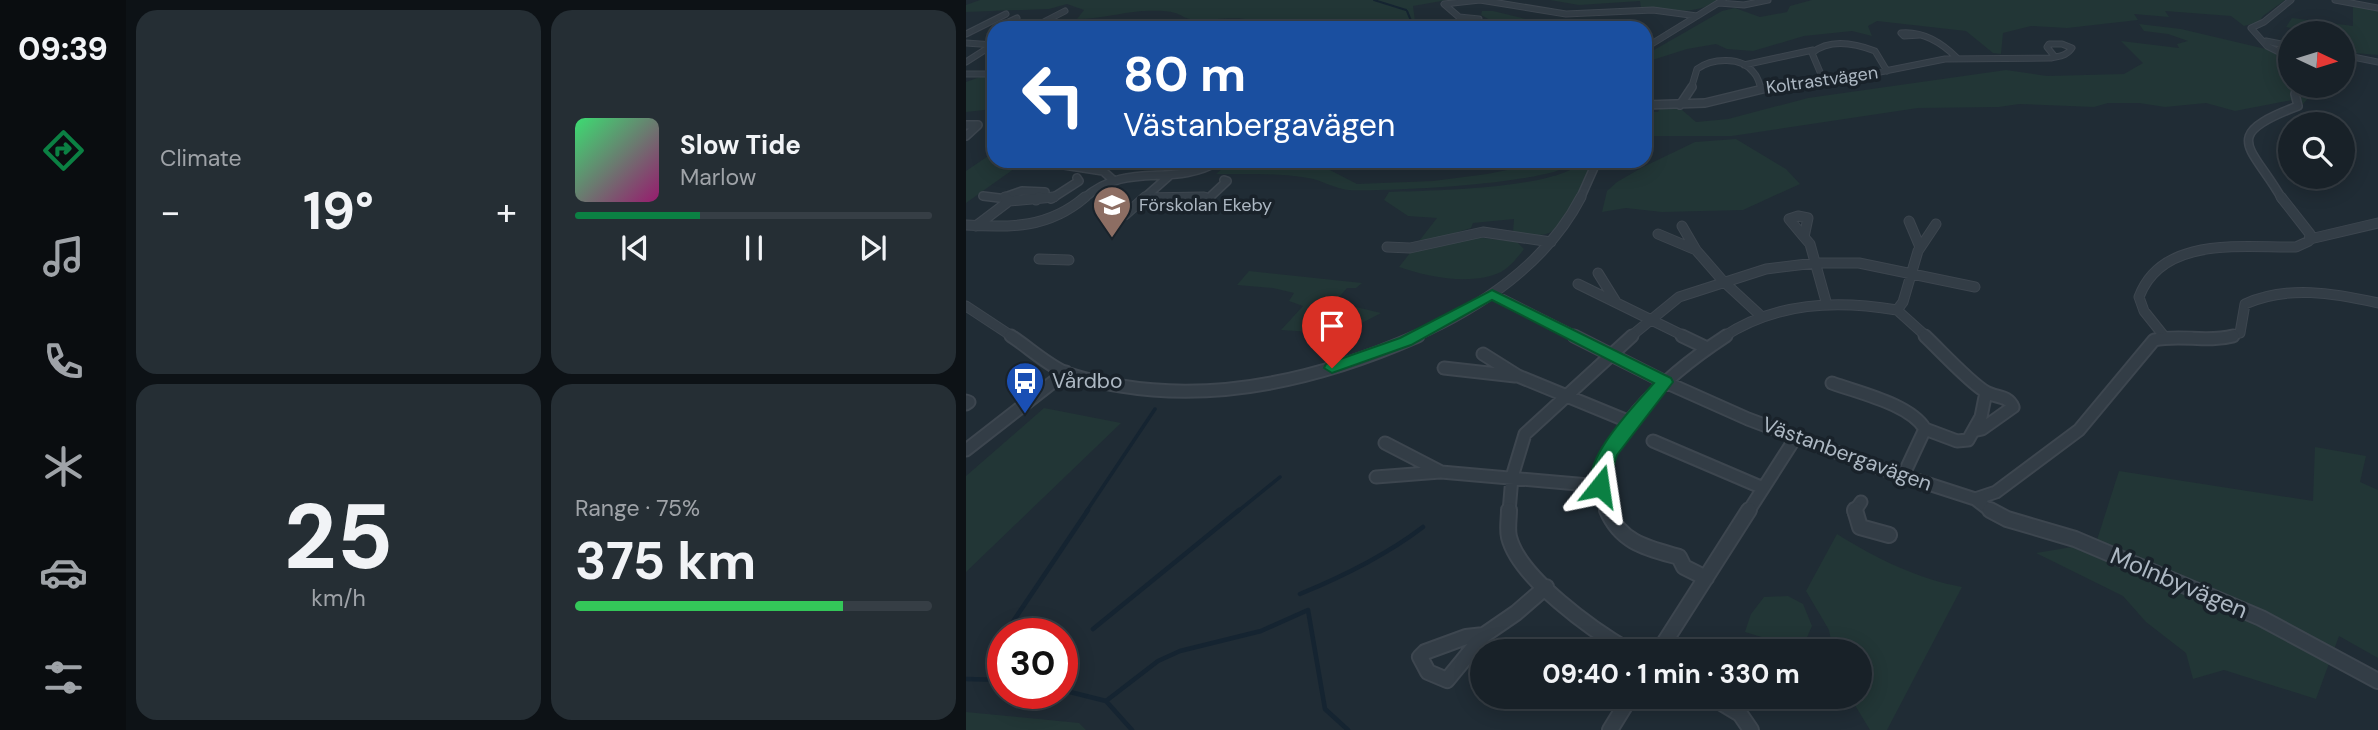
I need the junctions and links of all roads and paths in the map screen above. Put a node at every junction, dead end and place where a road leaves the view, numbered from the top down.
1 (1768, 0) edge
2 (2291, 0) edge
3 (2335, 0) edge
4 (1721, 2) edge
5 (2378, 8) edge
6 (1065, 11) dead end
7 (1006, 14) dead end
8 (1697, 16) junction
9 (1017, 18) dead end
10 (1479, 19) dead end
11 (994, 21) edge
12 (1011, 21) edge
13 (1046, 21) edge
14 (987, 25) edge
15 (984, 27) junction
16 (987, 28) edge
17 (966, 34) edge
18 (1920, 35) dead end
19 (2262, 40) junction
20 (966, 43) edge
21 (2278, 43) edge
22 (987, 44) edge
23 (1652, 44) edge
24 (987, 49) edge
25 (1814, 50) junction
26 (2278, 52) edge
27 (2055, 57) dead end
28 (1957, 58) junction
29 (2356, 58) edge
30 (985, 59) dead end
31 (967, 60) edge
32 (2378, 62) edge
33 (1744, 65) junction
34 (1886, 71) junction
35 (987, 74) edge
36 (966, 76) edge
37 (1824, 79) junction
38 (1761, 88) junction
39 (2295, 98) edge
40 (1652, 105) edge
41 (1680, 105) junction
42 (966, 125) edge
43 (966, 136) edge
44 (1093, 168) edge
45 (1206, 168) edge
46 (1594, 168) edge
47 (1169, 176) junction
48 (1077, 178) dead end
49 (1112, 179) junction
50 (1224, 180) dead end
51 (983, 196) dead end
52 (1144, 198) junction
53 (1007, 199) junction
54 (1125, 215) dead end
55 (1909, 221) dead end
56 (2378, 223) edge
57 (1936, 224) dead end
58 (971, 225) edge
59 (1682, 226) dead end
60 (1658, 234) dead end
61 (1804, 237) dead end
62 (2310, 239) junction
63 (1551, 242) junction
64 (1387, 247) dead end
65 (1920, 247) junction
66 (1696, 250) junction
67 (1039, 259) dead end
68 (1069, 260) dead end
69 (1815, 263) junction
70 (1598, 273) dead end
71 (1911, 273) junction
72 (1723, 281) junction
73 (1578, 284) dead end
74 (1975, 287) dead end
75 (1492, 294) junction
76 (1616, 302) junction
77 (2378, 303) edge
78 (1827, 305) junction
79 (966, 306) edge
80 (1897, 310) junction
81 (1762, 316) junction
82 (1650, 320) junction
83 (2164, 336) junction
84 (1705, 347) junction
85 (1610, 354) junction
86 (1483, 355) dead end
87 (1444, 368) dead end
88 (1066, 372) junction
89 (1518, 376) junction
90 (1665, 382) junction
91 (1832, 383) dead end
92 (1986, 392) junction
93 (1564, 396) junction
94 (1630, 422) junction
95 (1926, 429) junction
96 (1973, 431) junction
97 (1796, 438) junction
98 (1653, 441) dead end
99 (1385, 443) dead end
100 (966, 450) edge
101 (1441, 472) junction
102 (1903, 476) junction
103 (1376, 477) dead end
104 (1512, 477) junction
105 (1600, 486) junction
106 (1763, 488) junction
107 (1975, 499) junction
108 (1861, 502) dead end
109 (1889, 535) dead end
110 (1706, 578) junction
111 (1546, 587) junction
112 (1484, 635) dead end
113 (1608, 639) edge
114 (1667, 639) edge
115 (2378, 681) edge
116 (1623, 709) edge
117 (1732, 709) edge
118 (1610, 730) edge
119 (1751, 730) edge

1 - 4 street
2 - 19 street
3 - 5 street
4 - 8 street
6 - 13 street
7 - 11 street
8 - 10 street
8 - 23 street
9 - 12 street
14 - 15 street
15 - 16 street
15 - 17 street
18 - 28 street
19 - 21 street
19 - 26 street
20 - 22 street
24 - 31 street
25 - 33 street
25 - 34 street
25 - 37 street
27 - 28 street, Koltrastvägen
28 - 34 street, Koltrastvägen
29 - 32 street
30 - 31 street
33 - 38 street
33 - 41 street
34 - 37 street, Koltrastvägen
35 - 36 street
37 - 38 street, Koltrastvägen
38 - 41 street, Koltrastvägen
39 - 62 street
40 - 41 street, Koltrastvägen
42 - 43 street
44 - 49 street
45 - 47 street
46 - 63 street
47 - 49 street
47 - 52 street
48 - 53 street
49 - 58 street
50 - 52 street
51 - 53 street
52 - 54 street
53 - 58 street
55 - 65 street
56 - 62 street
57 - 65 street
59 - 66 street
60 - 66 street
61 - 69 street
62 - 83 street
63 - 64 street
63 - 75 street
65 - 71 street
66 - 72 street
67 - 68 street
69 - 71 street
69 - 72 street
69 - 78 street
70 - 76 street
71 - 74 street
71 - 80 street
72 - 81 street
72 - 82 street
73 - 76 street
75 - 85 street, Västanbergavägen
75 - 88 street
76 - 82 street
77 - 83 street
78 - 80 street
78 - 81 street
79 - 88 street
80 - 92 street
81 - 84 street
82 - 84 street
82 - 85 street
83 - 107 street
84 - 90 street
85 - 90 street, Västanbergavägen
85 - 93 street
86 - 89 street
87 - 89 street
88 - 100 street
89 - 93 street
90 - 94 street
90 - 97 street, Västanbergavägen
91 - 95 street
92 - 96 street
92 - 96 street
93 - 94 street
93 - 104 street
94 - 105 street
95 - 96 street
95 - 102 street
97 - 102 street, Västanbergavägen
97 - 106 street
98 - 106 street
99 - 101 street
101 - 103 street
101 - 104 street
102 - 107 street, Västanbergavägen
104 - 105 street
104 - 111 street
105 - 110 street
106 - 110 street
107 - 115 street, Molnbyvägen
108 - 109 street
110 - 114 street
111 - 112 street
111 - 113 street
116 - 118 street
117 - 119 street

